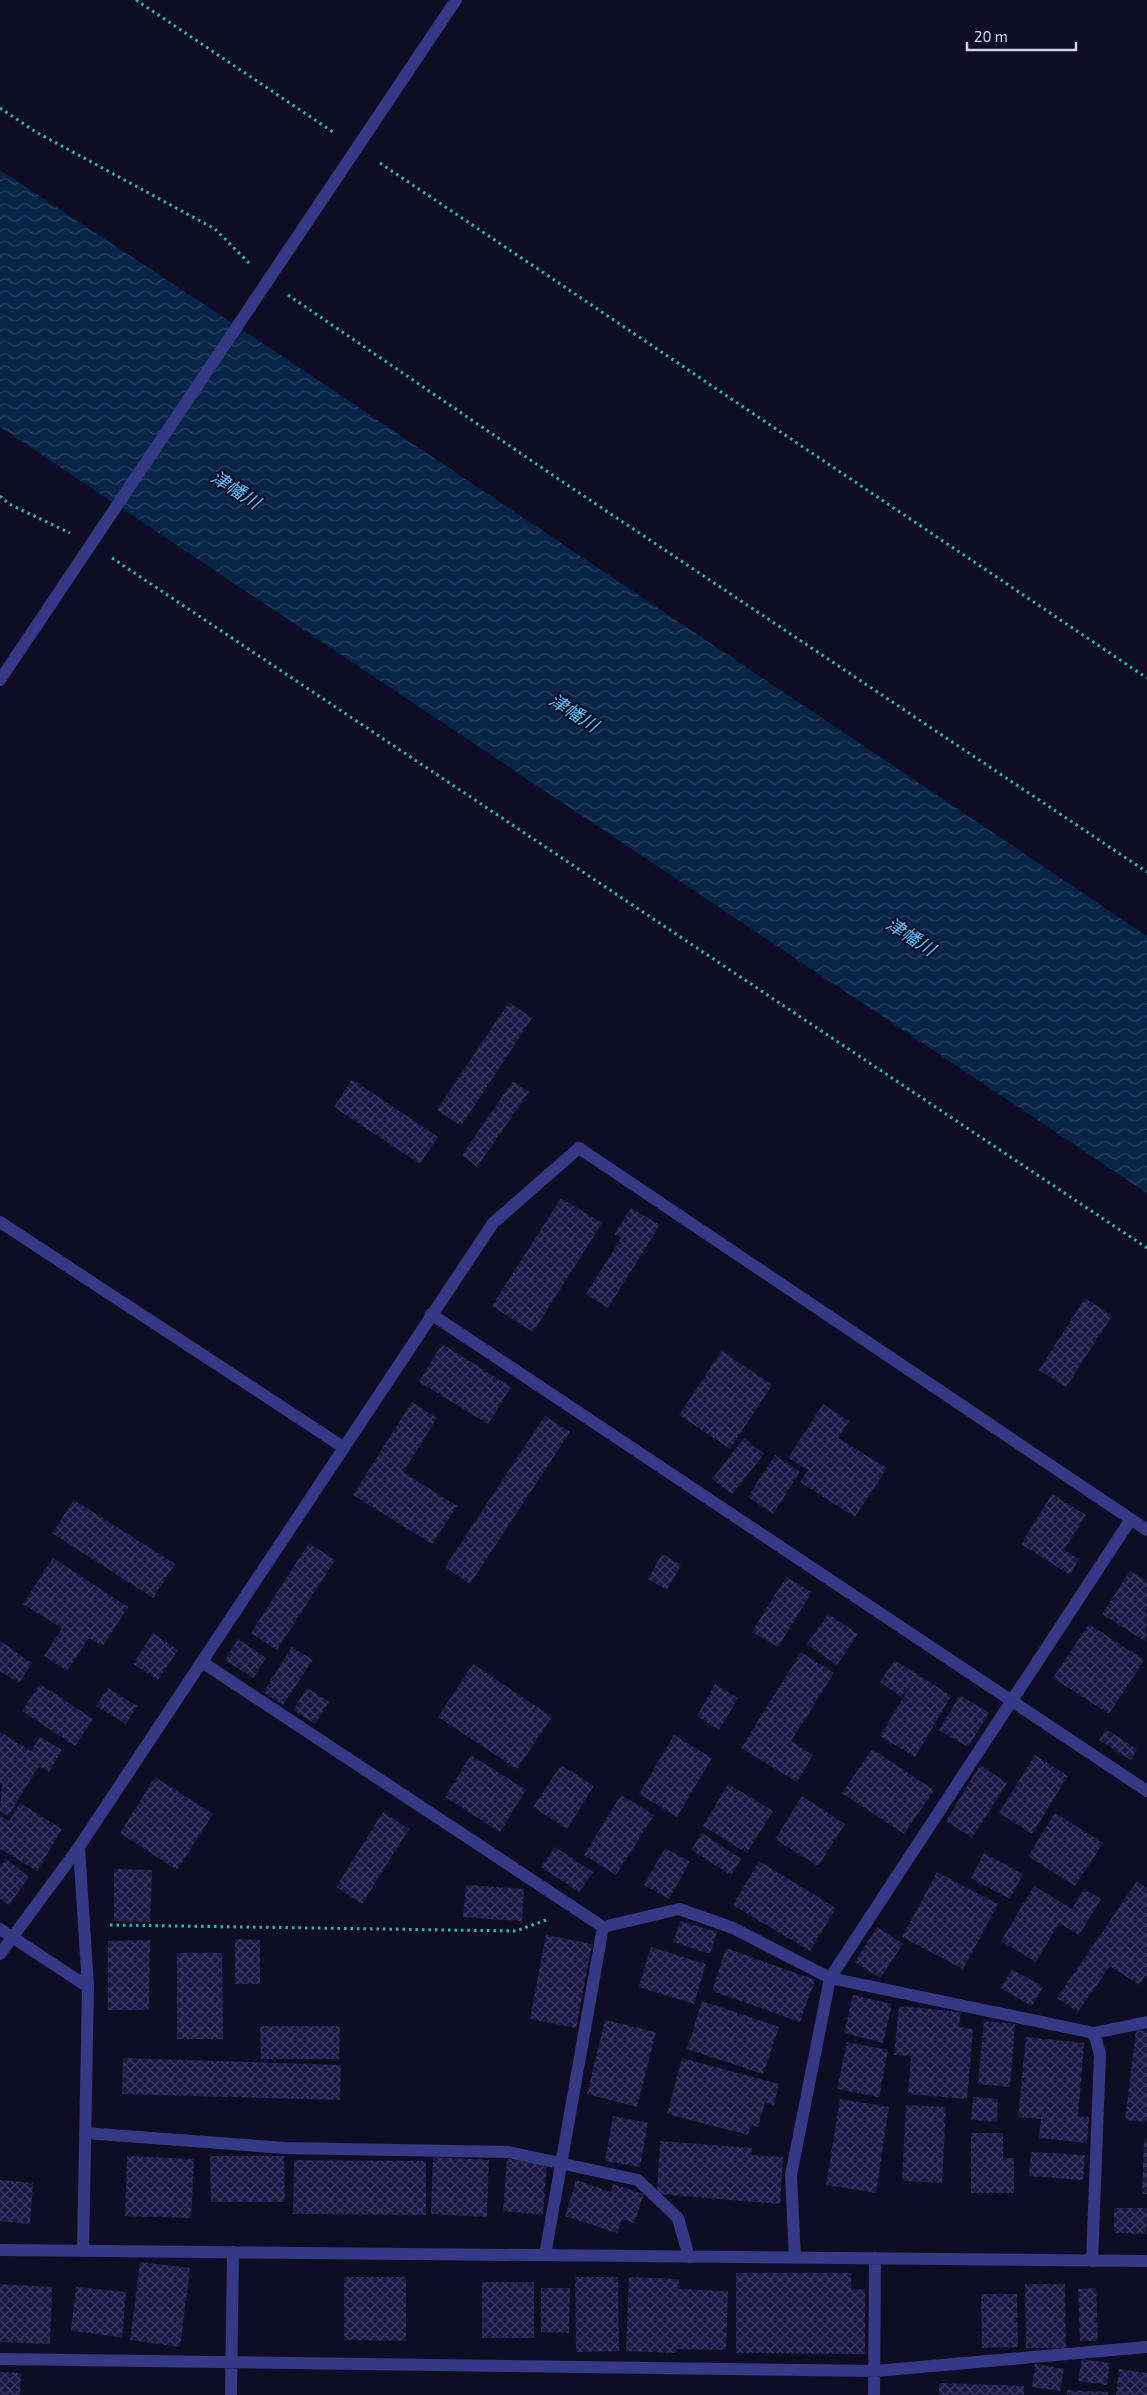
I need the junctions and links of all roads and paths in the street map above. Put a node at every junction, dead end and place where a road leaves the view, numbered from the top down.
1 (136, 0) edge
2 (456, 0) edge
3 (0, 108) edge
4 (333, 132) dead end
5 (380, 163) dead end
6 (267, 281) junction
7 (0, 496) edge
8 (91, 544) junction
9 (1147, 678) edge
10 (0, 680) edge
11 (1147, 872) edge
12 (0, 1222) edge
13 (1147, 1248) edge
14 (431, 1314) junction
15 (343, 1447) junction
16 (1131, 1519) junction
17 (1147, 1530) edge
18 (202, 1662) junction
19 (1010, 1701) junction
20 (1147, 1791) edge
21 (79, 1847) junction
22 (577, 1910) junction
23 (84, 1924) junction
24 (603, 1927) junction
25 (0, 1929) edge
26 (11, 1937) junction
27 (0, 1954) edge
28 (830, 1978) junction
29 (88, 1987) junction
30 (1147, 2022) edge
31 (1094, 2033) junction
32 (85, 2133) junction
33 (561, 2164) junction
34 (0, 2250) edge
35 (83, 2251) junction
36 (234, 2252) junction
37 (545, 2255) junction
38 (689, 2257) junction
39 (795, 2258) junction
40 (875, 2258) junction
41 (1092, 2260) junction
42 (1147, 2261) edge
43 (1147, 2347) edge
44 (0, 2359) edge
45 (232, 2361) junction
46 (874, 2372) junction
47 (231, 2395) edge
48 (874, 2395) edge

1 - 4 path
2 - 6 street
3 - 6 path
5 - 9 path
6 - 8 street
6 - 11 path
7 - 8 path
8 - 10 street
8 - 13 path
12 - 15 street
14 - 15 street
14 - 16 street
14 - 19 street
15 - 18 street
16 - 17 street
16 - 19 street
18 - 21 street
18 - 22 street
19 - 20 street
19 - 28 street
21 - 23 street
21 - 26 street
22 - 23 path
22 - 24 street
23 - 29 street
24 - 28 street
24 - 33 street
25 - 26 street
26 - 27 street
26 - 29 street
28 - 31 street
28 - 39 street
29 - 32 street
30 - 31 street
31 - 41 street
32 - 33 street
32 - 35 street
33 - 37 street
33 - 38 street
34 - 35 street
35 - 36 street
36 - 37 street
36 - 45 street
37 - 38 street
38 - 39 street
39 - 40 street
40 - 41 street
40 - 46 street
41 - 42 street
43 - 46 street
44 - 45 street
45 - 46 street
45 - 47 street
46 - 48 street

